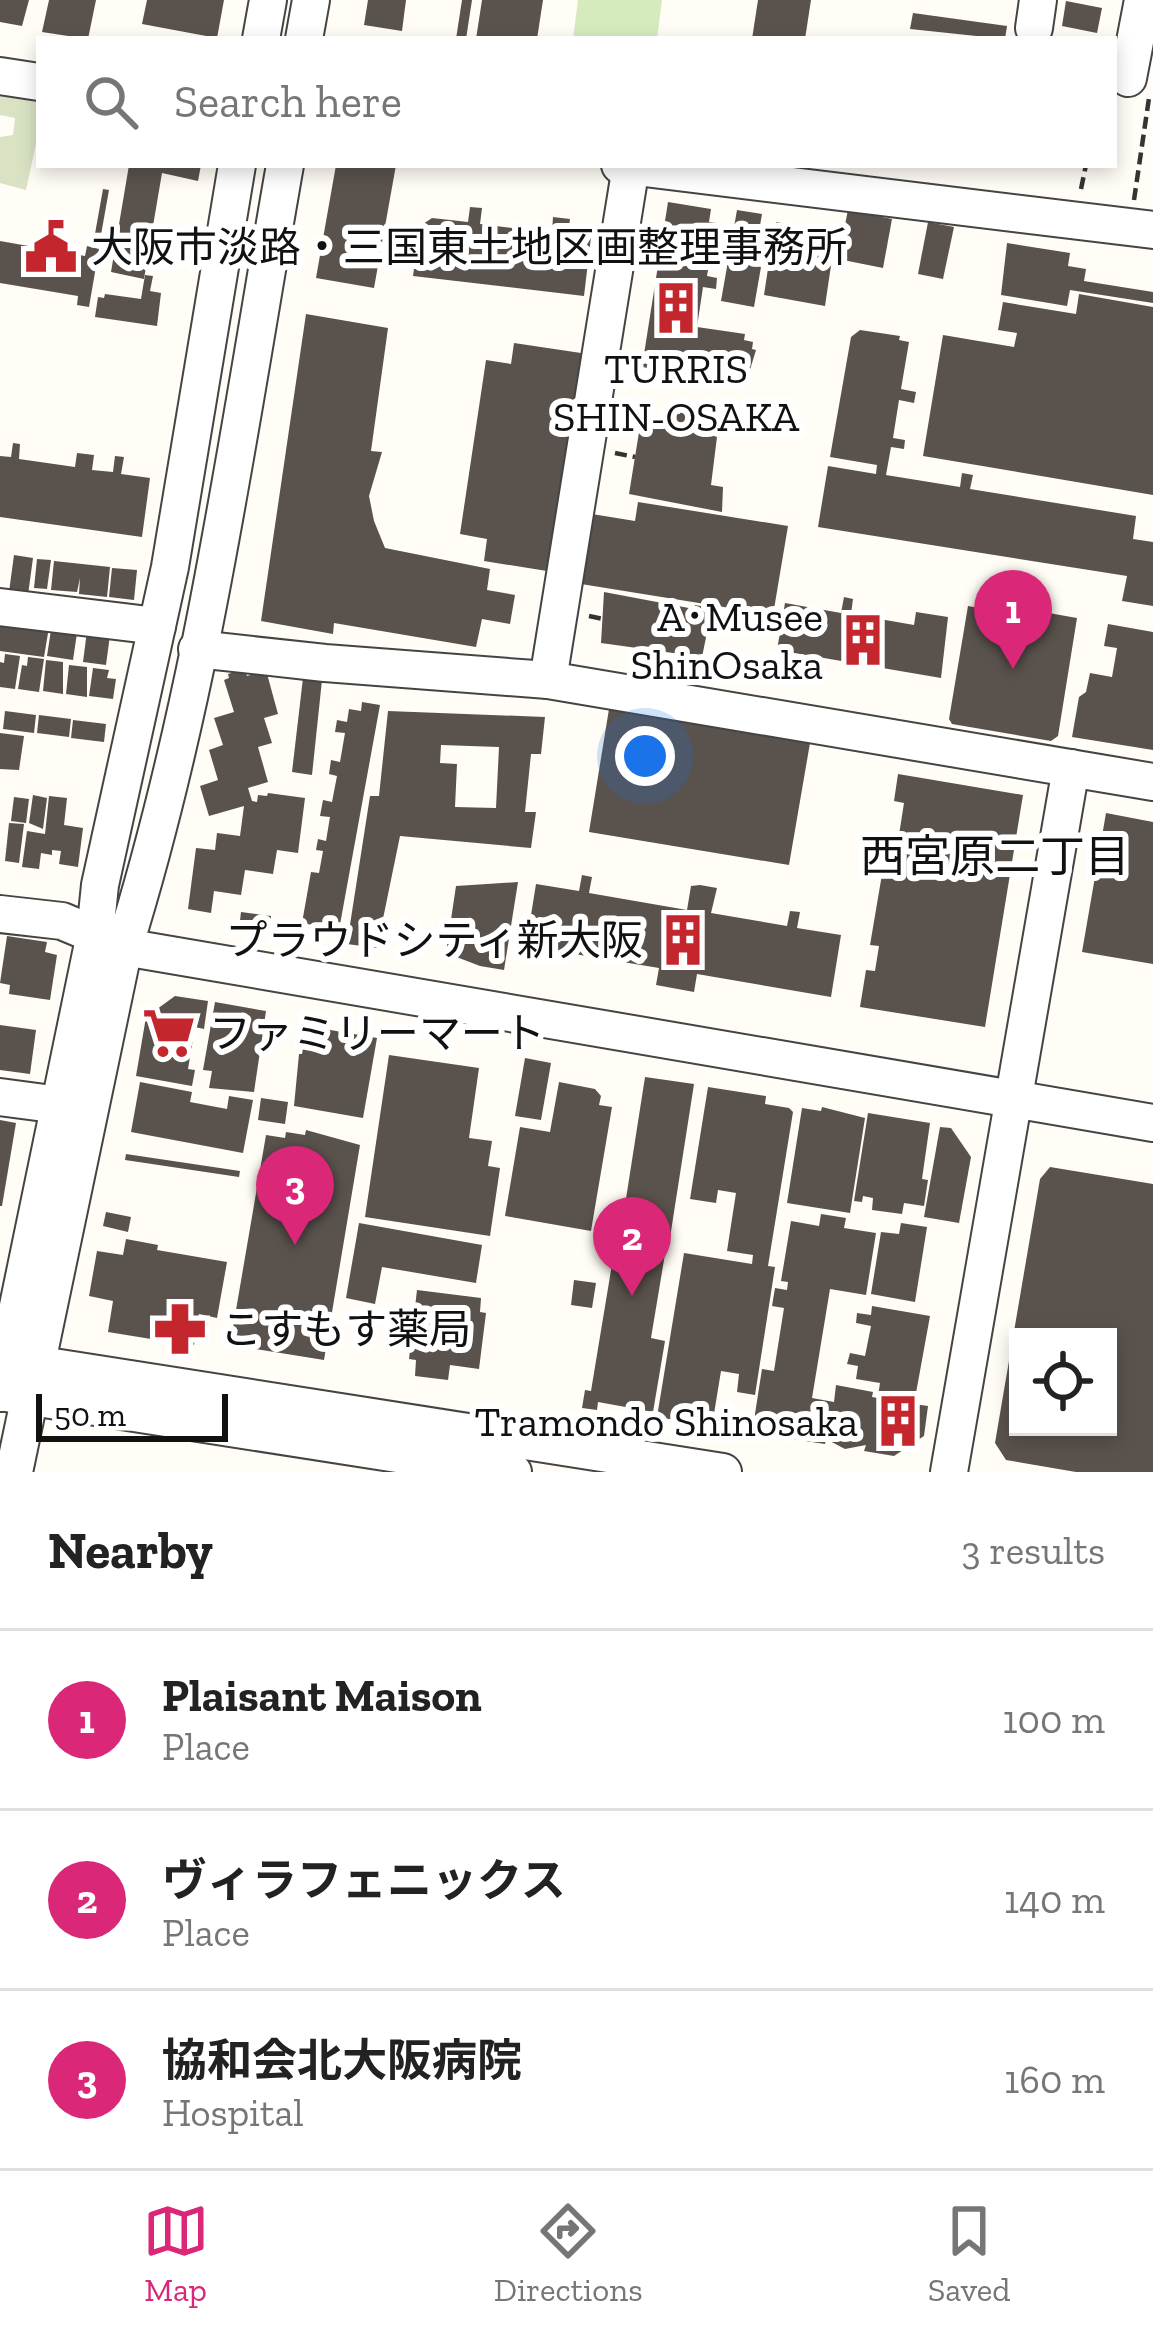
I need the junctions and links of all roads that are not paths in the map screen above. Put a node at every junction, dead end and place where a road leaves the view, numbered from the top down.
1 (268, 0) edge
2 (311, 0) edge
3 (1143, 0) edge
4 (262, 36) edge
5 (305, 36) edge
6 (0, 76) edge
7 (36, 82) edge
8 (1139, 84) road end
9 (236, 168) edge
10 (284, 168) edge
11 (631, 168) edge
12 (651, 168) edge
13 (1143, 216) edge
14 (0, 607) edge
15 (157, 626) junction
16 (197, 649) junction
17 (548, 680) junction
18 (1071, 768) junction
19 (1153, 782) edge
20 (0, 914) edge
21 (109, 940) junction
22 (0, 1097) edge
23 (1013, 1100) junction
24 (60, 1106) junction
25 (1153, 1123) edge
26 (11, 1379) edge
27 (14, 1472) edge
28 (513, 1472) edge
29 (723, 1472) edge
30 (949, 1472) edge

1 - 4 street
2 - 5 street
3 - 8 street
6 - 7 street
9 - 15 street
10 - 16 street
11 - 17 street
12 - 13 street
14 - 15 street
15 - 21 street
16 - 17 street
16 - 21 street
17 - 18 street
18 - 19 street
18 - 23 street
20 - 21 street
21 - 23 street
21 - 24 street
21 - 26 street
22 - 24 street
23 - 25 street
23 - 30 street
24 - 26 street
26 - 27 street
26 - 28 street
26 - 29 street

